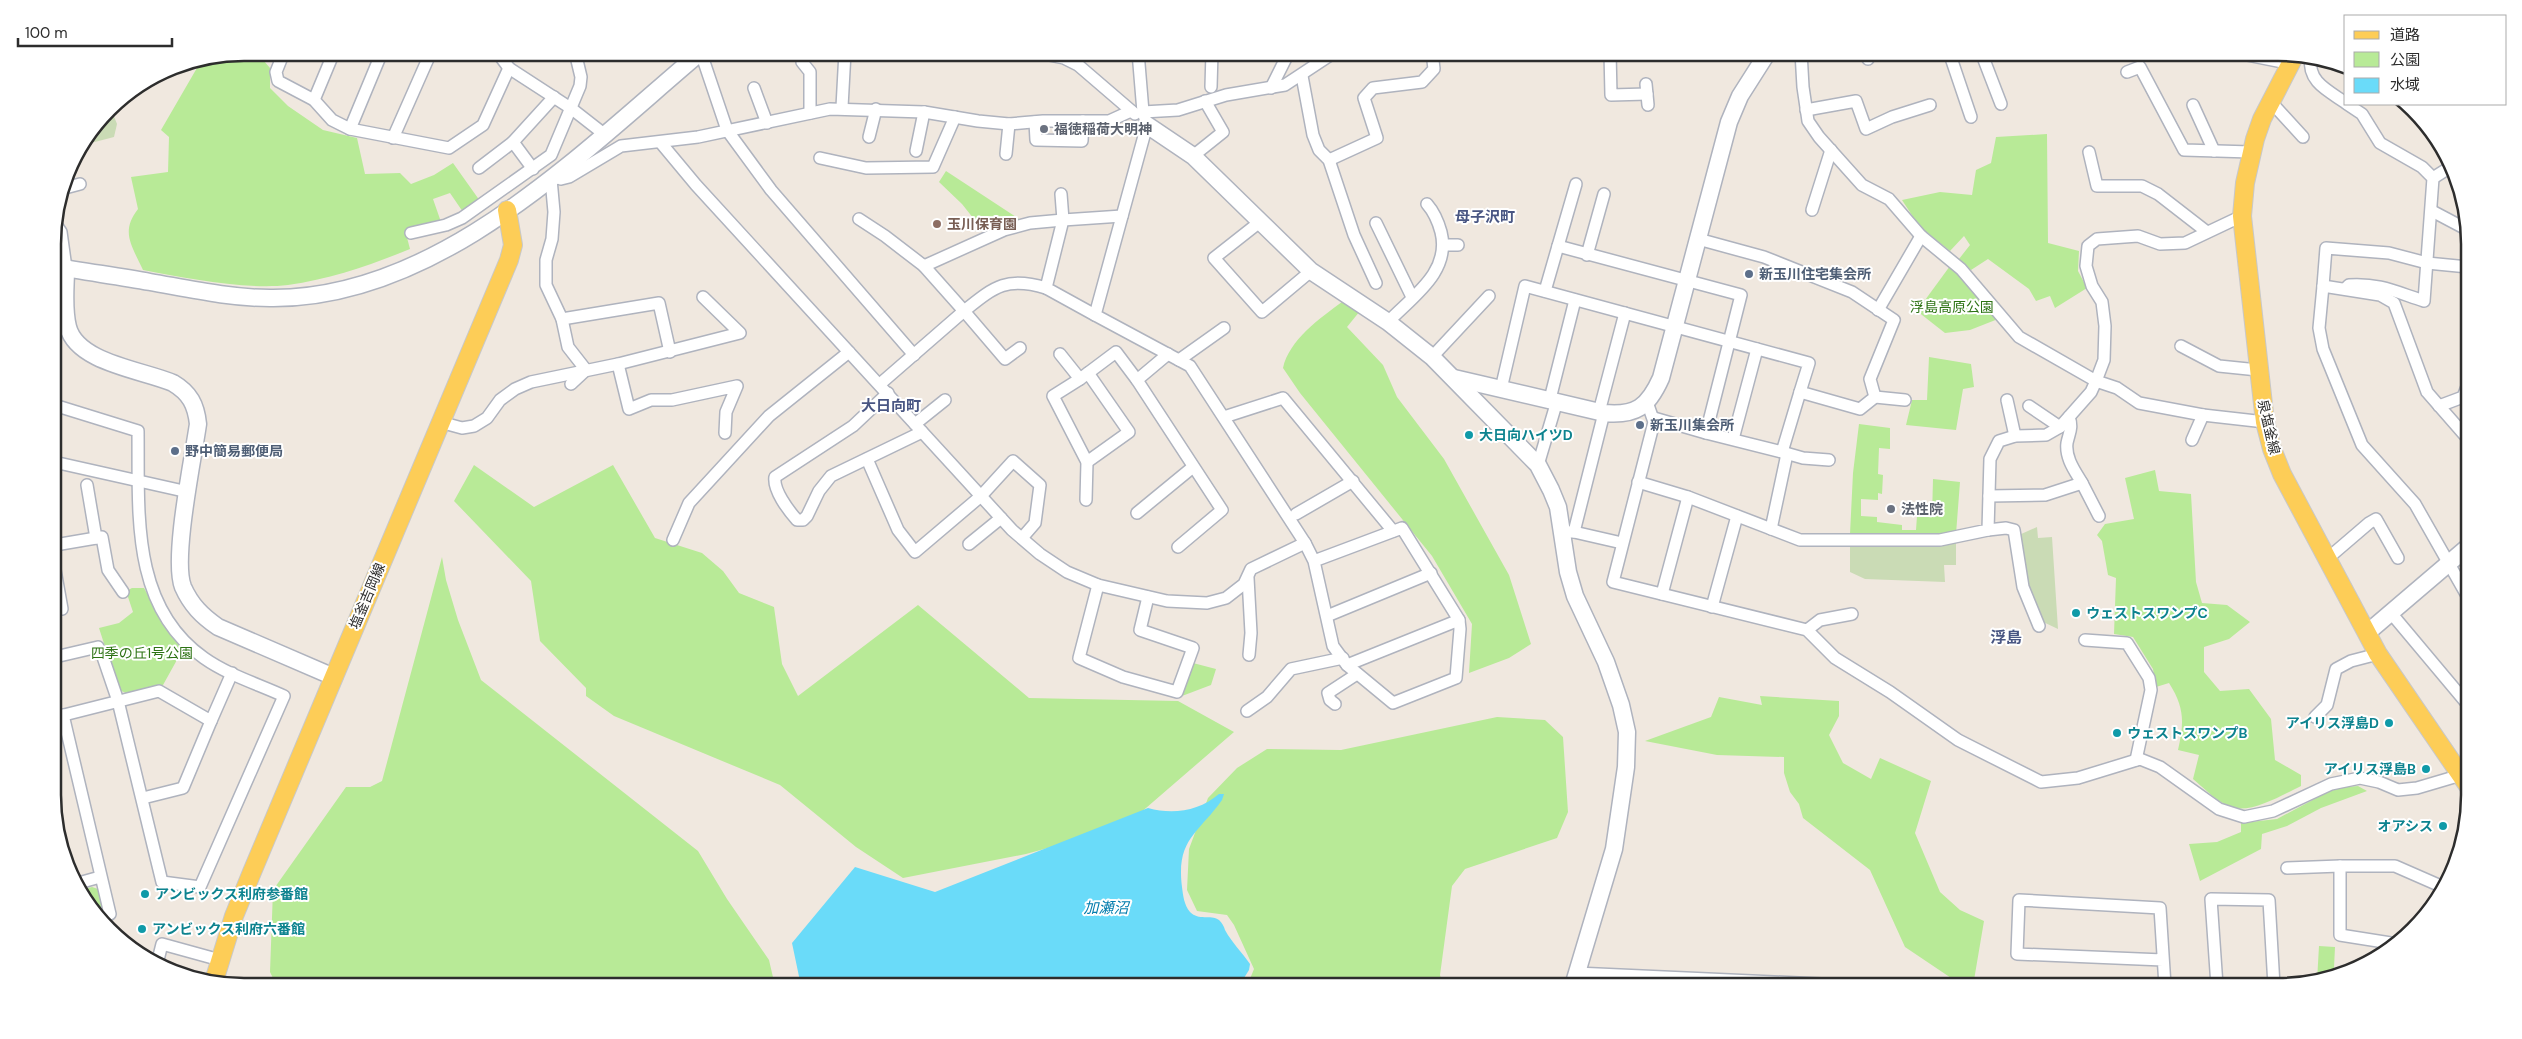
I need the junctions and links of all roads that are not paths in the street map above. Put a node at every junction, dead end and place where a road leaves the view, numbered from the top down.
1 (280, 61) edge
2 (330, 61) edge
3 (378, 61) edge
4 (427, 61) edge
5 (504, 61) edge
6 (578, 61) edge
7 (691, 61) edge
8 (704, 61) edge
9 (845, 61) edge
10 (1073, 61) edge
11 (1139, 61) edge
12 (1212, 61) edge
13 (1284, 61) edge
14 (1323, 61) edge
15 (1433, 61) edge
16 (1610, 61) edge
17 (1762, 61) edge
18 (1802, 61) edge
19 (1952, 61) edge
20 (1984, 61) edge
21 (802, 62) dead end
22 (2292, 62) edge
23 (2311, 65) edge
24 (510, 68) junction
25 (2127, 72) dead end
26 (1302, 76) junction
27 (1211, 87) dead end
28 (754, 88) dead end
29 (1271, 88) junction
30 (1647, 94) dead end
31 (554, 97) junction
32 (314, 100) junction
33 (1205, 101) junction
34 (2271, 102) junction
35 (2344, 102) edge
36 (2001, 104) dead end
37 (1930, 105) dead end
38 (2194, 105) dead end
39 (2349, 105) edge
40 (842, 108) junction
41 (572, 109) junction
42 (876, 109) junction
43 (1806, 110) junction
44 (1130, 111) junction
45 (924, 112) junction
46 (810, 113) junction
47 (955, 117) junction
48 (1971, 117) dead end
49 (1145, 119) junction
50 (1083, 121) junction
51 (1035, 122) junction
52 (767, 123) junction
53 (1009, 124) junction
54 (350, 128) junction
55 (727, 130) junction
56 (604, 134) junction
57 (869, 137) dead end
58 (2303, 137) dead end
59 (393, 138) junction
60 (512, 142) junction
61 (661, 143) junction
62 (1831, 150) junction
63 (916, 151) dead end
64 (2214, 151) junction
65 (2089, 152) dead end
66 (2252, 152) junction
67 (1006, 154) dead end
68 (1193, 156) junction
69 (820, 158) dead end
70 (1329, 160) junction
71 (479, 168) dead end
72 (533, 169) junction
73 (2442, 172) edge
74 (553, 177) junction
75 (80, 184) dead end
76 (1576, 184) dead end
77 (71, 186) edge
78 (1061, 194) dead end
79 (1604, 194) dead end
80 (1427, 204) dead end
81 (507, 210) junction
82 (1812, 210) dead end
83 (2432, 212) junction
84 (1122, 216) junction
85 (2242, 216) junction
86 (859, 219) dead end
87 (1063, 220) junction
88 (1261, 221) junction
89 (1376, 223) dead end
90 (2459, 226) edge
91 (2207, 232) junction
92 (411, 233) dead end
93 (1921, 236) junction
94 (1698, 238) junction
95 (1443, 245) junction
96 (1458, 245) dead end
97 (1558, 246) junction
98 (1587, 255) junction
99 (2427, 263) junction
100 (924, 266) junction
101 (2461, 266) edge
102 (61, 267) edge
103 (1311, 270) junction
104 (61, 280) edge
105 (1686, 281) junction
106 (1376, 283) dead end
107 (2323, 286) junction
108 (1046, 288) junction
109 (2344, 290) junction
110 (1545, 291) junction
111 (1489, 296) dead end
112 (703, 297) dead end
113 (1412, 297) junction
114 (1576, 300) junction
115 (1878, 310) junction
116 (964, 311) junction
117 (1625, 313) junction
118 (1095, 315) junction
119 (562, 319) junction
120 (1388, 322) junction
121 (1674, 326) junction
122 (1224, 328) dead end
123 (1729, 340) junction
124 (2181, 346) dead end
125 (1020, 348) dead end
126 (1757, 349) junction
127 (670, 352) junction
128 (849, 352) junction
129 (914, 354) junction
130 (1060, 354) dead end
131 (1168, 354) junction
132 (1432, 357) junction
133 (1180, 360) junction
134 (618, 364) junction
135 (586, 370) junction
136 (2258, 370) junction
137 (1084, 376) junction
138 (1454, 378) junction
139 (1137, 380) junction
140 (2096, 381) junction
141 (571, 384) dead end
142 (880, 384) junction
143 (1501, 389) junction
144 (1800, 392) junction
145 (888, 393) junction
146 (1875, 397) junction
147 (2461, 398) edge
148 (945, 400) dead end
149 (1553, 400) junction
150 (1905, 400) dead end
151 (2007, 400) dead end
152 (1647, 402) junction
153 (61, 406) edge
154 (2029, 406) dead end
155 (2438, 406) junction
156 (1601, 412) junction
157 (2203, 415) junction
158 (1224, 417) junction
159 (2069, 417) junction
160 (1654, 418) junction
161 (440, 422) junction
162 (2265, 422) junction
163 (2060, 427) junction
164 (919, 428) junction
165 (2461, 431) edge
166 (725, 433) dead end
167 (1706, 433) junction
168 (2015, 436) junction
169 (1733, 440) junction
170 (2192, 440) dead end
171 (1784, 453) junction
172 (867, 459) junction
173 (1829, 460) dead end
174 (1087, 462) junction
175 (61, 464) edge
176 (1538, 465) junction
177 (1193, 467) junction
178 (1353, 481) junction
179 (139, 482) junction
180 (1638, 482) junction
181 (2082, 483) junction
182 (87, 485) dead end
183 (188, 492) junction
184 (981, 496) junction
185 (1989, 496) junction
186 (1688, 498) junction
187 (1086, 500) dead end
188 (1137, 513) dead end
189 (1296, 514) dead end
190 (1737, 516) junction
191 (2099, 516) dead end
192 (1001, 518) junction
193 (1771, 529) junction
194 (1988, 530) junction
195 (1393, 531) junction
196 (1568, 532) junction
197 (96, 538) junction
198 (1022, 538) junction
199 (673, 540) dead end
200 (1305, 543) junction
201 (1622, 543) junction
202 (61, 544) edge
203 (970, 544) dead end
204 (1178, 547) dead end
205 (2461, 553) edge
206 (2398, 558) dead end
207 (2328, 559) junction
208 (1314, 561) junction
209 (2448, 564) junction
210 (1431, 573) junction
211 (1248, 578) junction
212 (1098, 584) junction
213 (2461, 586) edge
214 (123, 592) dead end
215 (1662, 594) junction
216 (1148, 597) junction
217 (61, 603) edge
218 (1712, 606) junction
219 (62, 609) dead end
220 (2391, 613) junction
221 (1852, 614) dead end
222 (1327, 616) junction
223 (1459, 620) junction
224 (2040, 626) dead end
225 (1807, 630) junction
226 (2367, 634) junction
227 (2086, 640) dead end
228 (2378, 654) junction
229 (1249, 655) dead end
230 (61, 656) edge
231 (1345, 662) junction
232 (232, 673) junction
233 (1357, 674) junction
234 (334, 677) junction
235 (2461, 696) edge
236 (118, 701) junction
237 (1335, 704) dead end
238 (1247, 711) dead end
239 (61, 715) edge
240 (2315, 717) dead end
241 (211, 721) junction
242 (61, 724) edge
243 (2136, 760) junction
244 (2461, 775) edge
245 (2461, 782) edge
246 (143, 798) junction
247 (2340, 866) junction
248 (2287, 868) dead end
249 (100, 877) junction
250 (83, 882) edge
251 (2437, 884) edge
252 (107, 915) edge
253 (2386, 942) edge
254 (159, 957) edge
255 (220, 960) junction
256 (2163, 960) junction
257 (216, 975) edge
258 (1575, 978) edge
259 (2164, 978) edge
260 (2216, 978) edge
261 (2274, 978) edge

1 - 32 street
2 - 32 street
3 - 54 street
4 - 59 street
5 - 24 street
6 - 41 street
7 - 56 street
8 - 55 street
9 - 40 street
10 - 44 street
11 - 49 street
12 - 27 street
13 - 29 street
14 - 26 street
15 - 70 street
16 - 30 street
17 - 94 street
18 - 43 street
19 - 48 street
20 - 36 street
21 - 46 street
22 - 34 main road, 泉塩釜線
23 - 35 street
24 - 31 street
24 - 59 street
25 - 64 street
26 - 29 street
26 - 70 street
28 - 52 street
29 - 33 street
31 - 41 street
31 - 60 street
32 - 54 street
33 - 49 street
33 - 68 street
34 - 58 street
34 - 66 main road, 泉塩釜線
37 - 43 street
38 - 64 street
39 - 73 street
40 - 42 street
40 - 46 street
41 - 56 street
41 - 72 street
42 - 45 street
42 - 57 street
43 - 62 street
44 - 49 street
44 - 50 street
45 - 47 street
45 - 63 street
46 - 52 street
47 - 53 street
47 - 69 street
49 - 68 street
49 - 84 street
50 - 51 street
50 - 51 street
51 - 53 street
52 - 55 street
53 - 67 street
54 - 59 street
55 - 61 street
55 - 129 street
56 - 74 street
60 - 71 street
60 - 72 street
61 - 74 street
61 - 128 street
62 - 82 street
62 - 93 street
64 - 66 street
65 - 91 street
66 - 85 main road, 泉塩釜線
68 - 88 street
70 - 106 street
72 - 92 street
73 - 83 street
74 - 81 street
74 - 119 street
75 - 77 street
76 - 97 street
78 - 87 street
79 - 98 street
80 - 95 street
81 - 102 street
81 - 161 main road, 塩釜吉岡線
83 - 90 street
83 - 99 street
84 - 87 street
84 - 118 street
85 - 91 street
85 - 136 main road, 泉塩釜線
86 - 100 street
87 - 100 street
87 - 108 street
88 - 103 street
88 - 103 street
89 - 113 street
91 - 140 street
93 - 115 street
93 - 140 street
94 - 105 street
94 - 115 street
95 - 96 street
95 - 113 street
97 - 98 street
97 - 110 street
98 - 105 street
99 - 101 street
99 - 107 street
99 - 109 street
100 - 116 street
103 - 120 street
104 - 183 street
105 - 121 street
105 - 123 street
107 - 109 street
107 - 209 street
108 - 116 street
108 - 118 street
109 - 155 street
110 - 114 street
110 - 143 street
111 - 132 street
112 - 127 street
113 - 120 street
114 - 117 street
114 - 149 street
115 - 146 street
116 - 125 street
116 - 129 street
117 - 121 street
117 - 156 street
118 - 131 street
119 - 127 street
119 - 135 street
120 - 132 street
121 - 123 street
121 - 152 street
122 - 133 street
123 - 126 street
123 - 167 street
124 - 136 street
126 - 144 street
126 - 169 street
127 - 134 street
128 - 142 street
128 - 199 street
129 - 142 street
130 - 137 street
131 - 133 street
131 - 139 street
132 - 138 street
133 - 158 street
134 - 135 street
134 - 166 street
135 - 141 street
135 - 161 street
136 - 162 main road, 泉塩釜線
137 - 139 street
137 - 174 street
137 - 174 street
138 - 143 street
138 - 176 street
139 - 177 street
140 - 157 street
140 - 159 street
142 - 145 street
143 - 149 street
144 - 146 street
144 - 171 street
145 - 164 street
145 - 172 street
146 - 150 street
147 - 155 street
148 - 164 street
149 - 156 street
149 - 176 street
151 - 168 street
152 - 156 street
152 - 160 street
153 - 179 street
154 - 163 street
155 - 165 street
156 - 196 street
157 - 162 street
157 - 170 street
158 - 178 street
158 - 200 street
159 - 163 street
159 - 181 street
160 - 167 street
160 - 180 street
161 - 234 main road, 塩釜吉岡線
162 - 207 main road, 泉塩釜線
163 - 168 street
164 - 172 street
164 - 184 street
167 - 169 street
168 - 185 street
169 - 171 street
171 - 173 street
171 - 193 street
172 - 184 street
174 - 187 street
175 - 179 street
176 - 196 street
177 - 188 street
177 - 204 street
178 - 189 street
178 - 195 street
179 - 183 street
179 - 232 street
180 - 186 street
180 - 201 street
181 - 185 street
181 - 191 street
182 - 197 street
183 - 234 street
184 - 192 street
184 - 198 street
185 - 194 street
186 - 190 street
186 - 215 street
190 - 193 street
190 - 218 street
192 - 198 street
192 - 203 street
193 - 194 street
194 - 224 street
195 - 208 street
195 - 210 street
196 - 201 street
196 - 258 street
197 - 202 street
197 - 214 street
198 - 212 street
200 - 208 street
200 - 211 street
201 - 215 street
205 - 209 street
206 - 207 street
207 - 226 main road, 泉塩釜線
208 - 222 street
209 - 213 street
209 - 220 street
210 - 222 street
210 - 223 street
211 - 216 street
211 - 229 street
212 - 216 street
212 - 216 street
215 - 218 street
217 - 219 street
218 - 225 street
220 - 226 street
220 - 235 street
221 - 225 street
222 - 231 street
223 - 231 street
223 - 233 street
225 - 243 street
226 - 228 main road, 泉塩釜線
227 - 243 street
228 - 240 street
228 - 244 main road, 泉塩釜線
230 - 236 street
231 - 233 street
231 - 238 street
232 - 241 street
232 - 246 street
233 - 237 street
234 - 255 main road, 塩釜吉岡線
236 - 239 street
236 - 241 street
236 - 246 street
241 - 246 street
242 - 249 street
243 - 245 street
247 - 248 street
247 - 251 street
247 - 253 street
249 - 250 street
249 - 252 street
254 - 255 street
255 - 257 main road, 塩釜吉岡線
256 - 256 street
256 - 259 street
260 - 261 street

